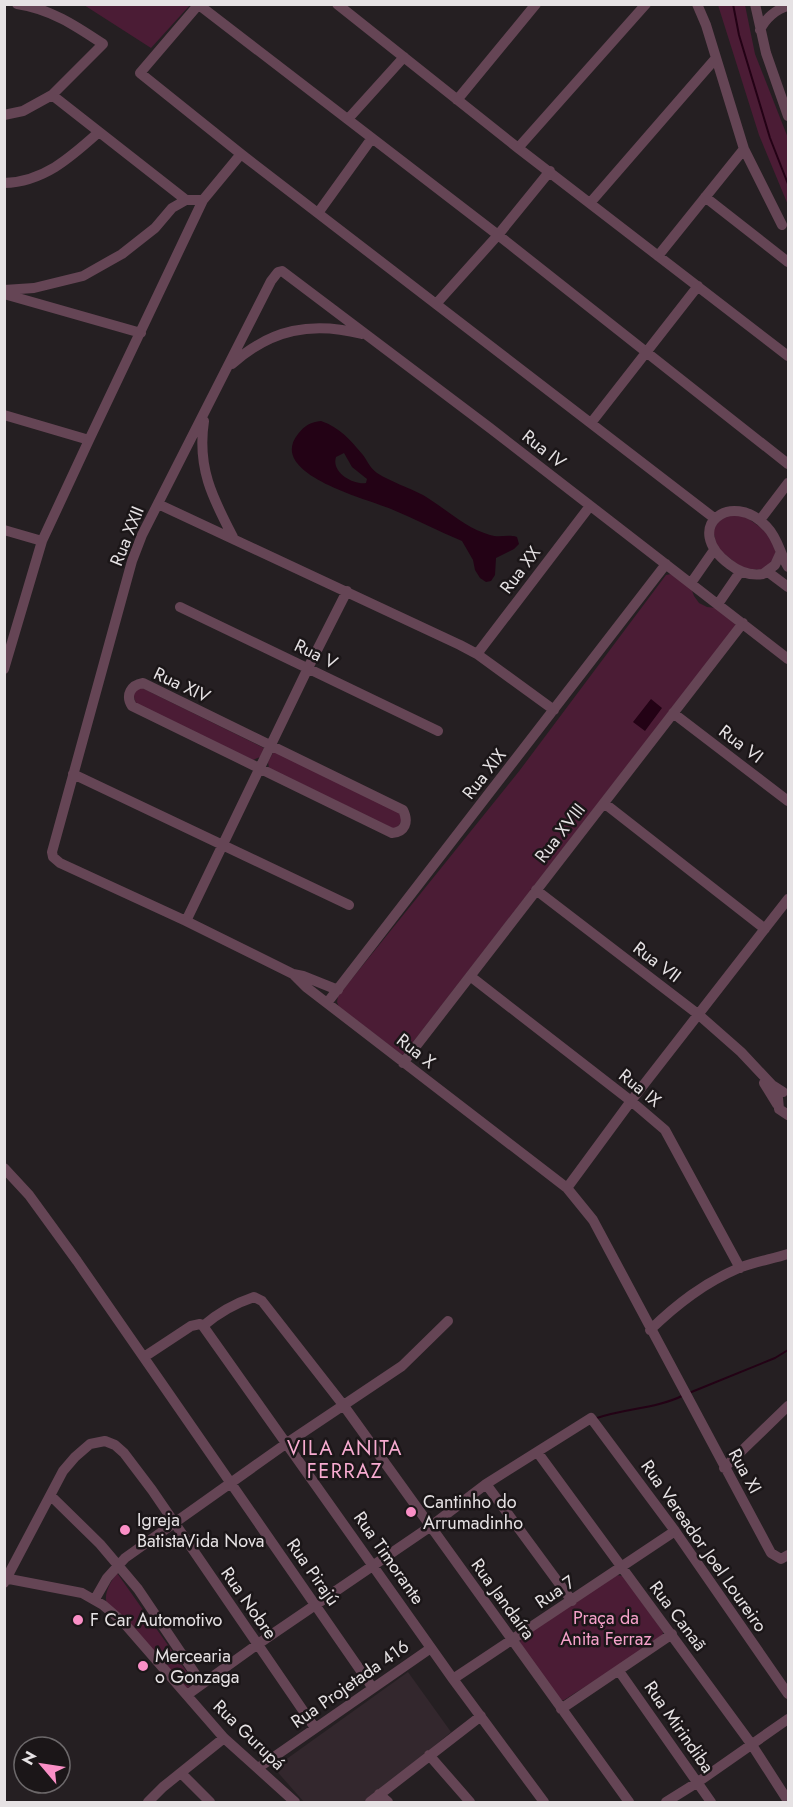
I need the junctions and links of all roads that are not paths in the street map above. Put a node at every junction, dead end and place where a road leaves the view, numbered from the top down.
1 (17, 4) edge
2 (337, 4) edge
3 (536, 4) edge
4 (646, 4) edge
5 (697, 4) edge
6 (754, 4) edge
7 (199, 5) edge
8 (789, 6) edge
9 (760, 30) junction
10 (404, 57) junction
11 (716, 58) junction
12 (52, 95) junction
13 (457, 100) junction
14 (4, 115) edge
15 (789, 116) edge
16 (348, 120) junction
17 (99, 132) junction
18 (372, 138) junction
19 (518, 148) junction
20 (744, 149) junction
21 (241, 154) junction
22 (550, 171) junction
23 (4, 183) edge
24 (705, 196) junction
25 (186, 200) junction
26 (203, 200) junction
27 (590, 202) junction
28 (318, 213) junction
29 (782, 225) dead end
30 (498, 235) junction
31 (658, 256) junction
32 (789, 262) edge
33 (278, 273) joint
34 (698, 286) junction
35 (4, 292) edge
36 (436, 304) junction
37 (141, 333) junction
38 (369, 336) junction
39 (647, 352) junction
40 (789, 356) edge
41 (228, 368) junction
42 (206, 411) junction
43 (4, 415) edge
44 (591, 423) junction
45 (89, 440) junction
46 (789, 464) edge
47 (789, 483) edge
48 (158, 504) junction
49 (590, 506) junction
50 (714, 518) junction
51 (760, 520) junction
52 (4, 530) edge
53 (233, 537) junction
54 (42, 541) junction
55 (714, 550) junction
56 (780, 554) junction
57 (666, 564) junction
58 (789, 567) edge
59 (740, 572) junction
60 (768, 572) junction
61 (691, 583) junction
62 (789, 587) edge
63 (348, 591) junction
64 (718, 604) junction
65 (180, 607) dead end
66 (743, 623) junction
67 (8, 641) edge
68 (477, 654) junction
69 (789, 659) edge
70 (308, 668) junction
71 (4, 669) edge
72 (554, 710) junction
73 (673, 713) junction
74 (438, 731) dead end
75 (270, 745) junction
76 (259, 768) junction
77 (73, 774) junction
78 (789, 801) edge
79 (604, 803) junction
80 (57, 831) joint
81 (223, 845) junction
82 (536, 890) junction
83 (789, 898) edge
84 (349, 905) dead end
85 (186, 921) junction
86 (765, 929) junction
87 (293, 974) junction
88 (470, 976) junction
89 (338, 990) junction
90 (327, 1003) junction
91 (699, 1015) junction
92 (403, 1063) junction
93 (753, 1065) junction
94 (786, 1091) edge
95 (632, 1101) junction
96 (777, 1104) junction
97 (789, 1116) edge
98 (4, 1168) edge
99 (567, 1188) junction
100 (789, 1254) edge
101 (740, 1268) junction
102 (448, 1321) dead end
103 (206, 1329) junction
104 (650, 1330) junction
105 (144, 1357) junction
106 (685, 1394) joint
107 (344, 1406) junction
108 (789, 1406) edge
109 (287, 1443) junction
110 (538, 1453) junction
111 (724, 1468) junction
112 (230, 1484) junction
113 (486, 1484) junction
114 (51, 1496) junction
115 (173, 1523) junction
116 (431, 1526) junction
117 (675, 1531) junction
118 (783, 1556) edge
119 (118, 1564) junction
120 (374, 1564) junction
121 (620, 1567) junction
122 (5, 1580) edge
123 (95, 1599) junction
124 (572, 1601) junction
125 (315, 1605) junction
126 (672, 1635) junction
127 (513, 1640) junction
128 (258, 1644) junction
129 (431, 1648) junction
130 (619, 1671) junction
131 (453, 1679) junction
132 (202, 1684) junction
133 (372, 1687) junction
134 (789, 1694) edge
135 (187, 1695) junction
136 (561, 1709) junction
137 (481, 1716) junction
138 (789, 1719) edge
139 (315, 1728) junction
140 (224, 1738) junction
141 (752, 1745) junction
142 (429, 1755) junction
143 (258, 1768) junction
144 (181, 1773) junction
145 (698, 1782) junction
146 (380, 1794) junction
147 (789, 1802) edge
148 (148, 1803) edge
149 (210, 1803) edge
150 (296, 1803) edge
151 (370, 1803) edge
152 (388, 1803) edge
153 (470, 1803) edge
154 (544, 1803) edge
155 (629, 1803) edge
156 (666, 1803) edge
157 (711, 1803) edge

1 - 12 street
2 - 10 street
3 - 13 street
4 - 19 street
5 - 11 street
6 - 9 street
7 - 16 street
7 - 21 street
8 - 9 street
9 - 15 street
10 - 13 street
10 - 16 street
11 - 20 street
11 - 27 street
12 - 14 street
12 - 17 street
13 - 19 street
16 - 18 street
17 - 23 street
17 - 25 street
18 - 28 street
18 - 30 street
19 - 22 street
20 - 24 street
20 - 29 street
21 - 26 street
21 - 28 street
22 - 27 street
22 - 30 street
24 - 31 street
24 - 32 street
25 - 26 street
25 - 35 street
26 - 37 street
27 - 31 street
28 - 36 street
30 - 36 street
30 - 39 street
31 - 34 street
33 - 38 street, Rua IV
33 - 41 street, Rua XXII
34 - 39 street
34 - 40 street
35 - 37 street
36 - 44 street
37 - 45 street
38 - 41 street
38 - 49 street, Rua IV
39 - 44 street
39 - 46 street
41 - 42 street, Rua XXII
42 - 48 street, Rua XXII
42 - 53 street
43 - 45 street
44 - 50 street
45 - 54 street
47 - 51 street
48 - 53 street
48 - 77 street, Rua XXII
49 - 57 street, Rua IV
49 - 68 street, Rua XX
50 - 51 street
50 - 55 street
51 - 56 street
52 - 54 street
53 - 63 street
54 - 67 street
55 - 59 street
55 - 61 street
56 - 58 street
56 - 60 street
57 - 61 street, Rua IV
57 - 72 street, Rua XIX
59 - 60 street
59 - 64 street
60 - 62 street
61 - 64 street, Rua IV
63 - 68 street
63 - 70 street
64 - 66 street, Rua IV
65 - 70 street, Rua V
66 - 69 street, Rua IV
66 - 73 street, Rua XVIII
67 - 71 street
68 - 72 street
70 - 74 street, Rua V
70 - 75 street
72 - 89 street, Rua XIX
73 - 78 street, Rua VI
73 - 79 street, Rua XVIII
75 - 76 street
75 - 76 street, Rua XIV
75 - 76 street, Rua XIV
76 - 81 street
77 - 80 street, Rua XXII
77 - 81 street
79 - 82 street, Rua XVIII
79 - 86 street
80 - 85 street, Rua X
81 - 84 street
81 - 85 street
82 - 88 street, Rua XVIII
82 - 91 street, Rua VII
83 - 86 street
85 - 87 street, Rua X
86 - 91 street
87 - 89 street
87 - 90 street, Rua X
88 - 92 street, Rua XVIII
88 - 95 street, Rua IX
89 - 90 street, Rua XIX
90 - 92 street, Rua X
91 - 93 street, Rua VII
91 - 95 street
92 - 99 street, Rua X
93 - 94 street
93 - 96 street
94 - 96 street
95 - 99 street
95 - 101 street, Rua IX
96 - 97 street
98 - 105 street, Rua Pirajú
99 - 104 street, Rua X
100 - 101 street
101 - 104 street
102 - 107 street
103 - 105 street
103 - 107 street, Rua Jandaíra
103 - 109 street, Rua Timorante
104 - 106 street, Rua X
105 - 112 street, Rua Pirajú
106 - 111 street, Rua XI
107 - 109 street
107 - 116 street, Rua Jandaíra
108 - 111 street
109 - 112 street
109 - 120 street, Rua Timorante
110 - 113 street
110 - 117 street, Rua Vereador Joel Loureiro
110 - 121 street, Rua Canaã
111 - 118 street, Rua XI
112 - 115 street
112 - 125 street, Rua Pirajú
113 - 116 street
113 - 124 street
114 - 115 street, Rua Nobre
114 - 119 street
114 - 122 street, Rua Nobre
115 - 119 street
115 - 128 street, Rua Nobre
116 - 120 street
116 - 127 street, Rua Jandaíra
117 - 121 street, Rua 7
117 - 134 street, Rua Vereador Joel Loureiro
119 - 123 street
119 - 132 street
120 - 125 street
120 - 129 street, Rua Timorante
121 - 124 street, Rua 7
121 - 126 street, Rua Canaã
122 - 123 street, Rua Gurupá
123 - 135 street, Rua Gurupá
124 - 127 street, Rua 7
125 - 128 street
125 - 133 street, Rua Pirajú
126 - 130 street
126 - 141 street, Rua Canaã
127 - 131 street, Rua 7
127 - 136 street, Rua Jandaíra
128 - 132 street
128 - 139 street, Rua Nobre
129 - 131 street, Rua Timorante
129 - 133 street, Rua Projetada 416
130 - 136 street
130 - 145 street, Rua Mirindiba
131 - 137 street, Rua Timorante
132 - 135 street
133 - 139 street, Rua Projetada 416
135 - 140 street, Rua Gurupá
136 - 155 street, Rua Jandaíra
137 - 142 street
137 - 154 street, Rua Timorante
138 - 141 street
139 - 143 street, Rua Projetada 416
140 - 143 street, Rua Gurupá
140 - 144 street
141 - 145 street
141 - 147 street, Rua Canaã
142 - 146 street
142 - 153 street
143 - 150 street, Rua Gurupá
144 - 148 street
144 - 149 street
145 - 156 street
145 - 157 street, Rua Mirindiba
146 - 151 street
146 - 152 street

